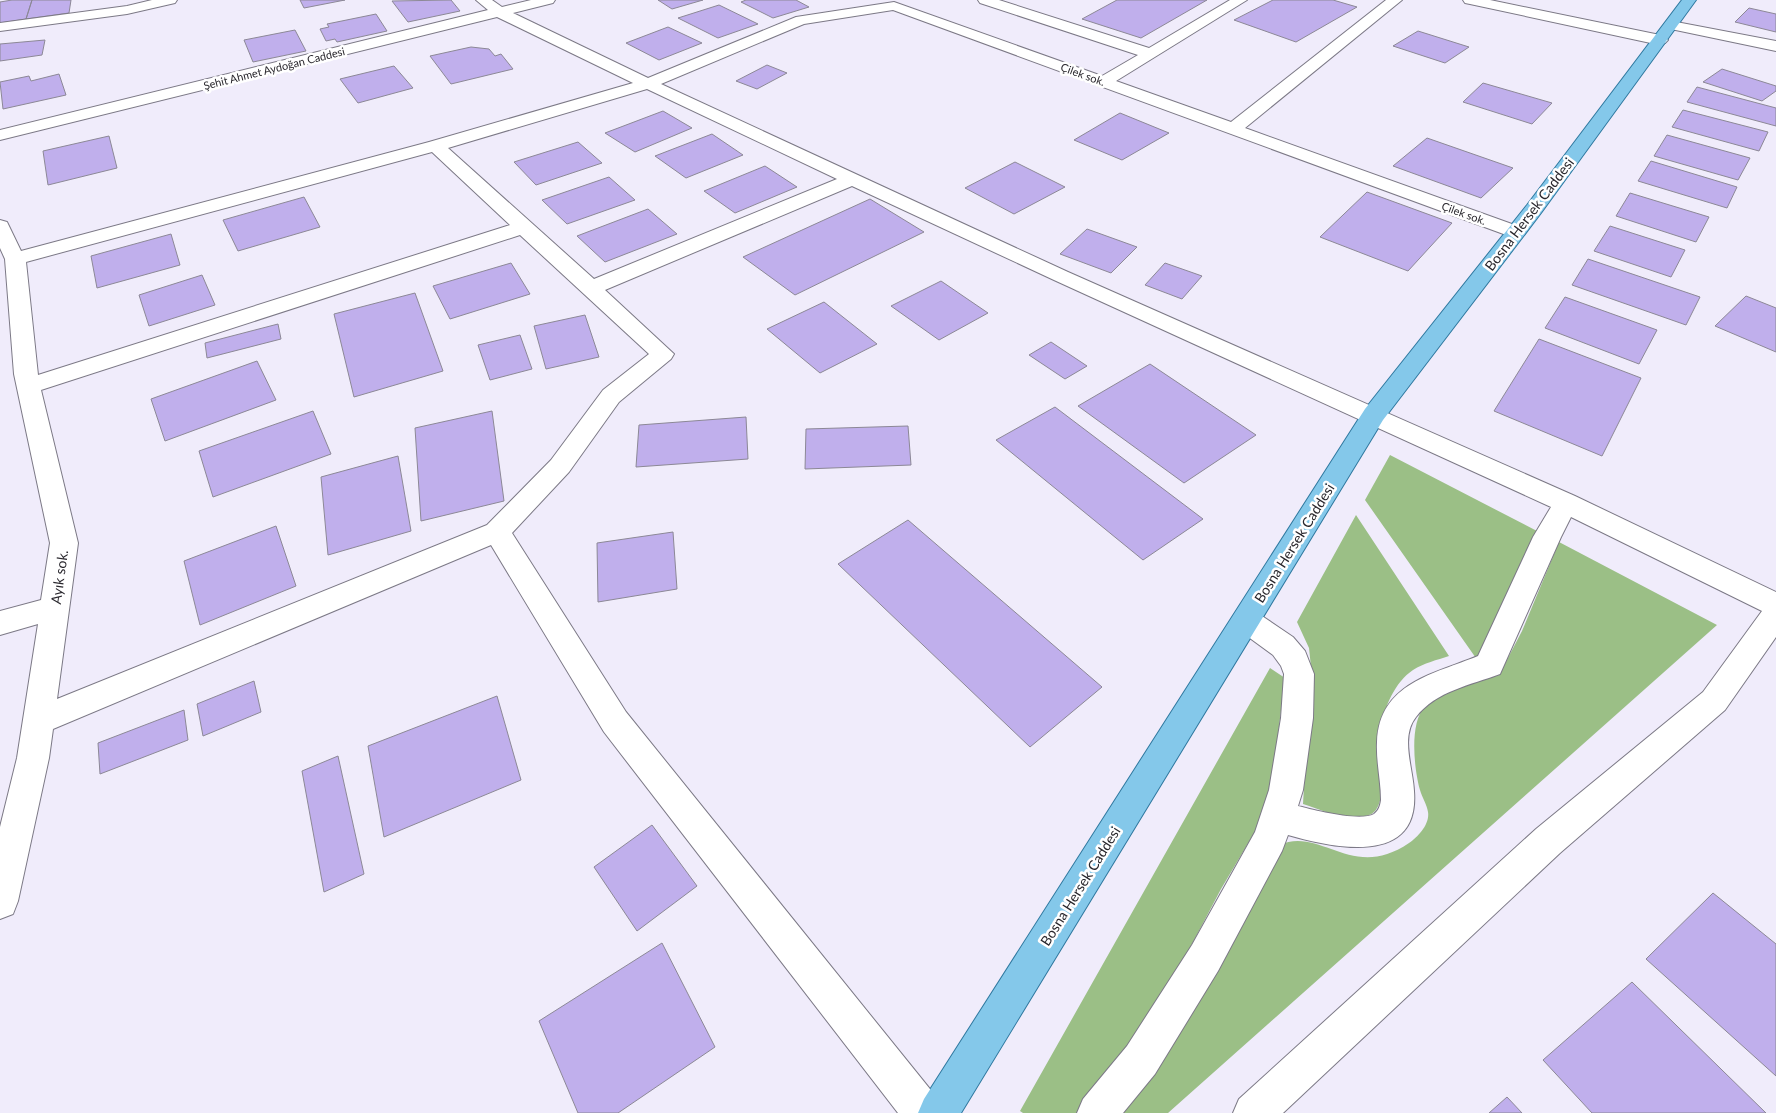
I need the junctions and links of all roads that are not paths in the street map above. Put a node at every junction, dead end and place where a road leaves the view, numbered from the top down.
1 (170, 0) edge
2 (483, 0) edge
3 (548, 0) edge
4 (985, 0) edge
5 (1240, 0) edge
6 (1394, 0) edge
7 (1470, 0) edge
8 (1690, 0) edge
9 (901, 3) edge
10 (501, 13) junction
11 (0, 27) edge
12 (1666, 32) junction
13 (1776, 46) edge
14 (1151, 54) junction
15 (1104, 82) junction
16 (648, 84) junction
17 (1233, 129) junction
18 (0, 135) edge
19 (435, 146) junction
20 (853, 179) junction
21 (0, 226) edge
22 (524, 227) junction
23 (1516, 232) junction
24 (15, 259) junction
25 (591, 288) junction
26 (29, 386) junction
27 (1374, 415) junction
28 (1566, 503) junction
29 (497, 532) junction
30 (1776, 605) edge
31 (55, 608) junction
32 (1776, 614) edge
33 (1246, 620) junction
34 (0, 623) edge
35 (38, 721) junction
36 (1278, 816) junction
37 (0, 901) edge
38 (924, 1113) edge
39 (938, 1113) edge
40 (1097, 1113) edge
41 (1253, 1113) edge

1 - 11 street
2 - 10 street
3 - 10 street, Şehit Ahmet Aydoğan Caddesi
4 - 14 street
5 - 14 street
6 - 17 street
7 - 12 street
8 - 12 main road, Bosna Hersek Caddesi
9 - 15 street, Çilek sok.
9 - 16 street, Çilek sok.
10 - 16 street
10 - 18 street, Şehit Ahmet Aydoğan Caddesi
12 - 13 street
12 - 23 main road, Bosna Hersek Caddesi
14 - 15 street
15 - 17 street, Çilek sok.
16 - 19 street, Çilek sok.
16 - 20 street
17 - 23 street, Çilek sok.
19 - 22 street
19 - 24 street, Çilek sok.
20 - 25 street
20 - 27 street
21 - 24 street, Ayık sok.
22 - 25 street
22 - 26 street
23 - 27 main road, Bosna Hersek Caddesi
24 - 26 street, Ayık sok.
25 - 29 street
26 - 31 street, Ayık sok.
27 - 28 street
27 - 33 main road, Bosna Hersek Caddesi
28 - 30 street
28 - 36 street
29 - 35 street
29 - 38 street
31 - 34 street
31 - 35 street, Ayık sok.
32 - 41 street
33 - 36 street
33 - 39 main road, Bosna Hersek Caddesi
35 - 37 street, Ayık sok.
36 - 40 street

